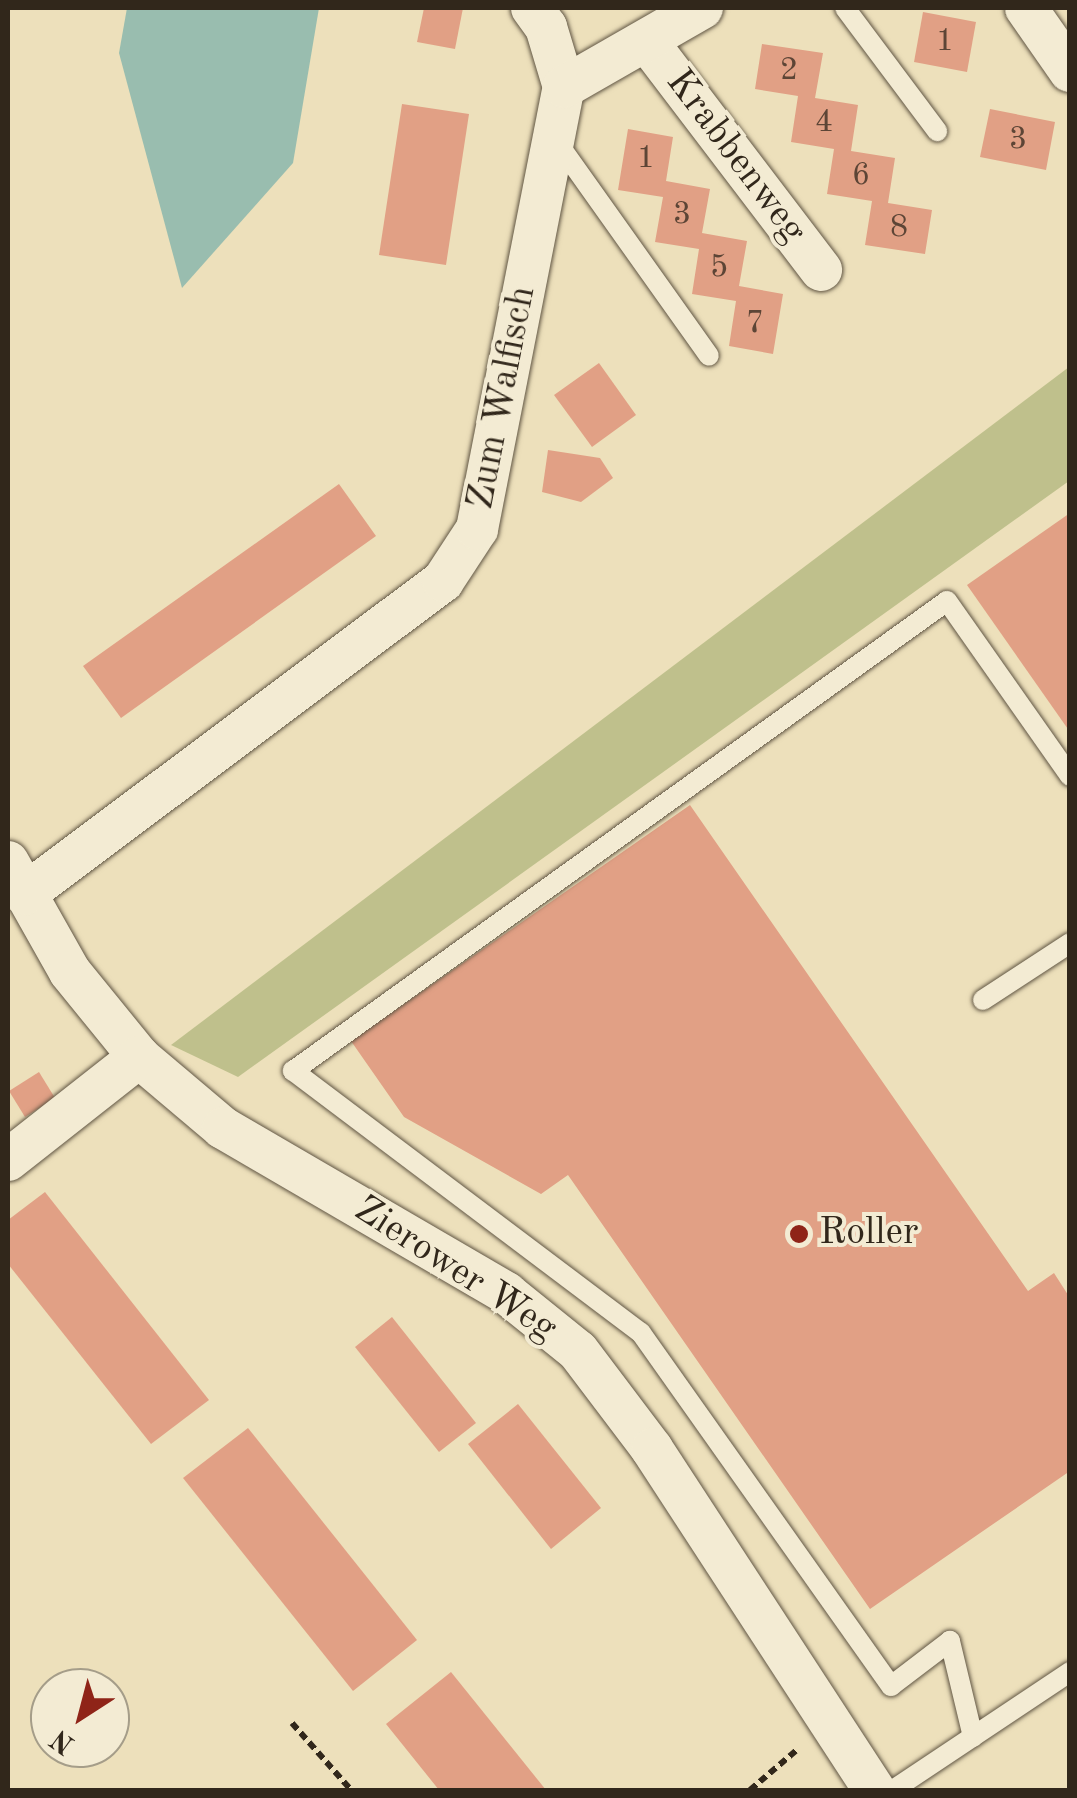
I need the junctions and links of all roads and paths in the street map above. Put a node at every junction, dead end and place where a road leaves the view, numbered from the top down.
1 (532, 8) edge
2 (702, 8) edge
3 (845, 8) edge
4 (1026, 8) edge
5 (649, 44) junction
6 (1070, 71) edge
7 (564, 87) junction
8 (937, 131) dead end
9 (554, 138) junction
10 (821, 270) dead end
11 (710, 356) dead end
12 (1070, 776) edge
13 (16, 878) edge
14 (1070, 943) edge
15 (983, 1000) dead end
16 (140, 1058) junction
17 (8, 1160) edge
18 (1070, 1672) edge
19 (292, 1723) dead end
20 (974, 1737) junction
21 (808, 1740) dead end
22 (351, 1790) edge
23 (750, 1790) edge
24 (874, 1790) edge
25 (894, 1790) edge

1 - 7 street
2 - 5 street
3 - 8 lane
4 - 6 street
5 - 7 street
5 - 10 street, Krabbenweg
7 - 9 street, Zum Walfisch
9 - 11 lane
9 - 13 street, Zum Walfisch
12 - 20 lane
13 - 16 street, Zierower Weg
14 - 15 lane
16 - 17 street
16 - 24 street, Zierower Weg
18 - 20 lane
19 - 22 path
20 - 25 lane
21 - 23 path

